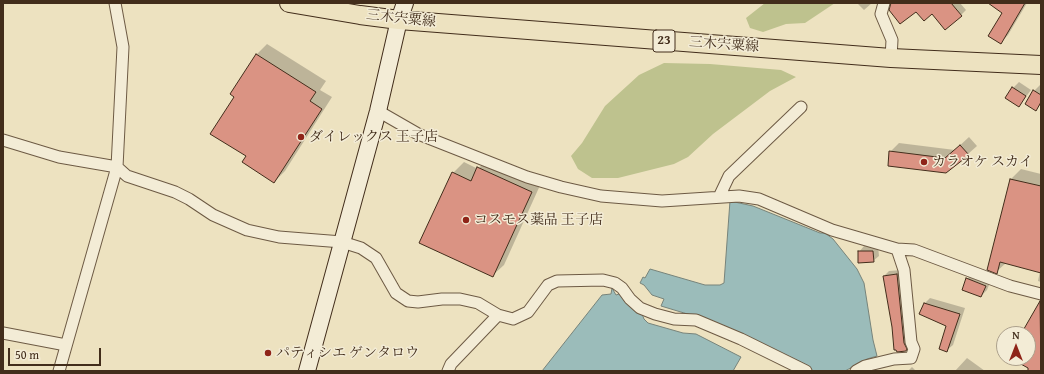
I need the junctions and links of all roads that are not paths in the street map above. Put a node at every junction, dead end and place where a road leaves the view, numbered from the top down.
1 (116, 3) edge
2 (289, 3) edge
3 (405, 3) edge
4 (884, 3) edge
5 (399, 20) junction
6 (891, 58) junction
7 (1041, 65) edge
8 (801, 107) dead end
9 (378, 111) junction
10 (3, 140) edge
11 (117, 167) junction
12 (718, 197) junction
13 (342, 242) junction
14 (897, 249) junction
15 (1041, 294) edge
16 (498, 315) junction
17 (3, 333) edge
18 (66, 345) junction
19 (59, 371) edge
20 (307, 371) edge
21 (448, 371) edge
22 (806, 371) edge
23 (856, 371) edge

1 - 11 street
2 - 5 main road, 三木宍粟線 / 23
3 - 5 street
4 - 6 street
5 - 6 main road, 三木宍粟線 / 23
5 - 9 street
6 - 7 main road, 三木宍粟線 / 23
8 - 12 street
9 - 12 street
9 - 13 street
10 - 11 street
11 - 13 street
11 - 18 street
12 - 14 street
13 - 16 street
13 - 20 street
14 - 15 street
14 - 23 street
16 - 21 street
16 - 22 street
17 - 18 street
18 - 19 street

